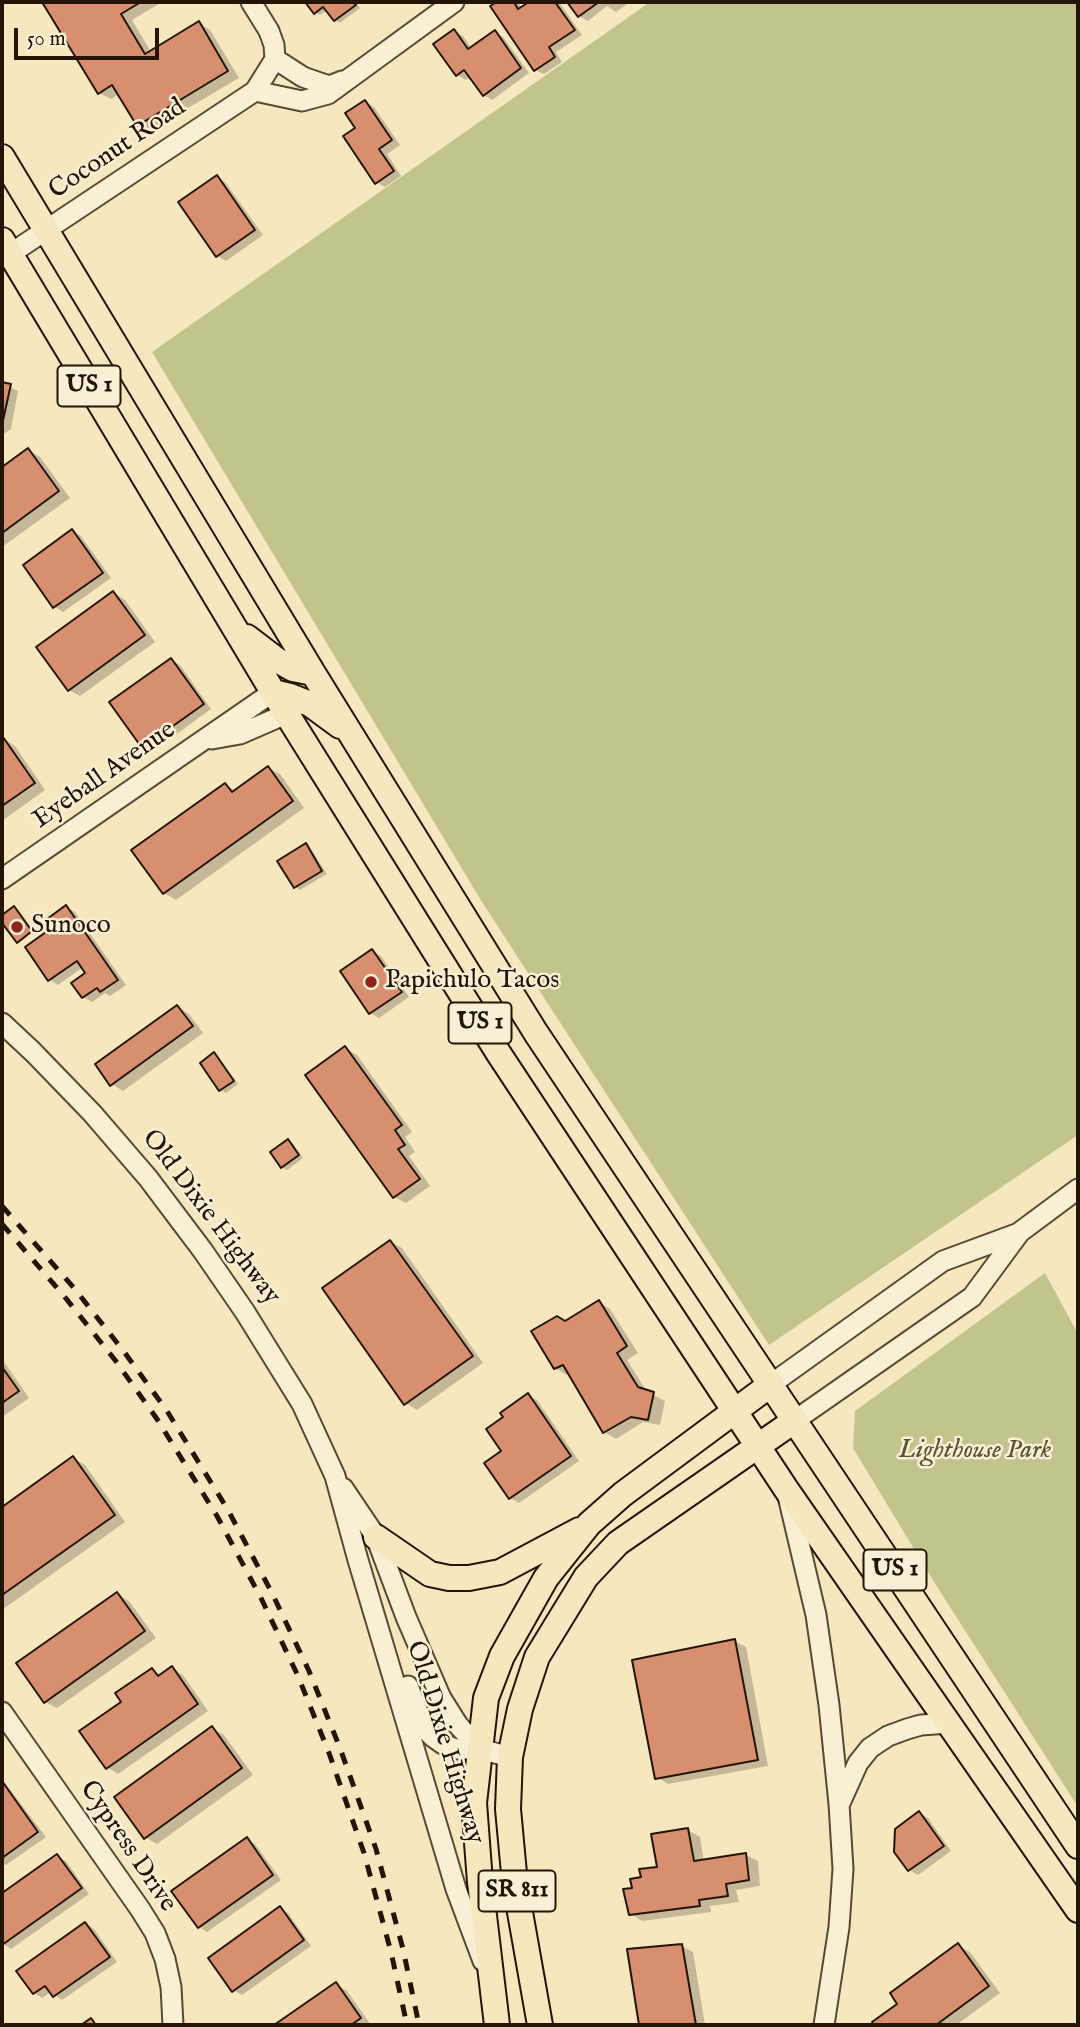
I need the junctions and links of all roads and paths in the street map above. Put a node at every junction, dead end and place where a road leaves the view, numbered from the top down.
1 (251, 2) edge
2 (454, 2) edge
3 (275, 59) junction
4 (343, 81) junction
5 (255, 91) junction
6 (2, 157) edge
7 (46, 230) junction
8 (6, 247) edge
9 (235, 629) junction
10 (313, 673) junction
11 (273, 692) junction
12 (286, 714) junction
13 (349, 733) junction
14 (204, 740) junction
15 (2, 879) edge
16 (2, 1023) edge
17 (1078, 1189) edge
18 (1020, 1233) junction
19 (770, 1385) junction
20 (735, 1411) junction
21 (794, 1420) junction
22 (757, 1446) junction
23 (335, 1476) junction
24 (786, 1489) junction
25 (589, 1524) junction
26 (376, 1537) junction
27 (368, 1592) junction
28 (2, 1712) edge
29 (949, 1723) junction
30 (480, 1749) junction
31 (510, 1757) junction
32 (839, 1804) junction
33 (1078, 1846) edge
34 (1078, 1910) edge
35 (492, 1984) junction
36 (173, 2025) edge
37 (498, 2025) edge
38 (540, 2025) edge
39 (824, 2025) edge

1 - 3 street
2 - 4 street
3 - 4 street
3 - 5 street
4 - 5 street
5 - 7 street, Coconut Road
6 - 7 main road, US 1
7 - 8 street, Coconut Road
7 - 10 main road, US 1
8 - 9 main road, US 1
9 - 10 main road
9 - 11 main road, US 1
10 - 13 main road, US 1
11 - 12 main road, US 1
11 - 13 main road
11 - 14 street, Eyeball Avenue
12 - 14 street, Eyeball Avenue
12 - 20 main road, US 1
13 - 19 main road, US 1
14 - 15 street, Eyeball Avenue
16 - 23 street, Old Dixie Highway
17 - 18 street
18 - 19 street
18 - 21 street
19 - 20 main road, Old Dixie Highway / SR 811
19 - 21 main road, US 1
20 - 22 main road, US 1
20 - 25 main road, Old Dixie Highway / SR 811
21 - 22 main road, Old Dixie Highway / SR 811
21 - 33 main road, US 1
22 - 24 main road, US 1
22 - 31 main road, Old Dixie Highway / SR 811
23 - 26 street, Old Dixie Highway
23 - 27 street, Old Dixie Highway
24 - 29 main road, US 1
24 - 32 street
25 - 26 main road
25 - 30 main road, Old Dixie Highway / SR 811
26 - 30 street, Old Dixie Highway
27 - 30 street
27 - 35 street, Old Dixie Highway
28 - 36 street, Cypress Drive
29 - 32 street
29 - 34 main road, US 1
30 - 31 street, Old Dixie Highway
30 - 35 main road, Old Dixie Highway / SR 811
31 - 38 main road, Old Dixie Highway / SR 811
32 - 39 street
35 - 37 main road, Old Dixie Highway / SR 811

